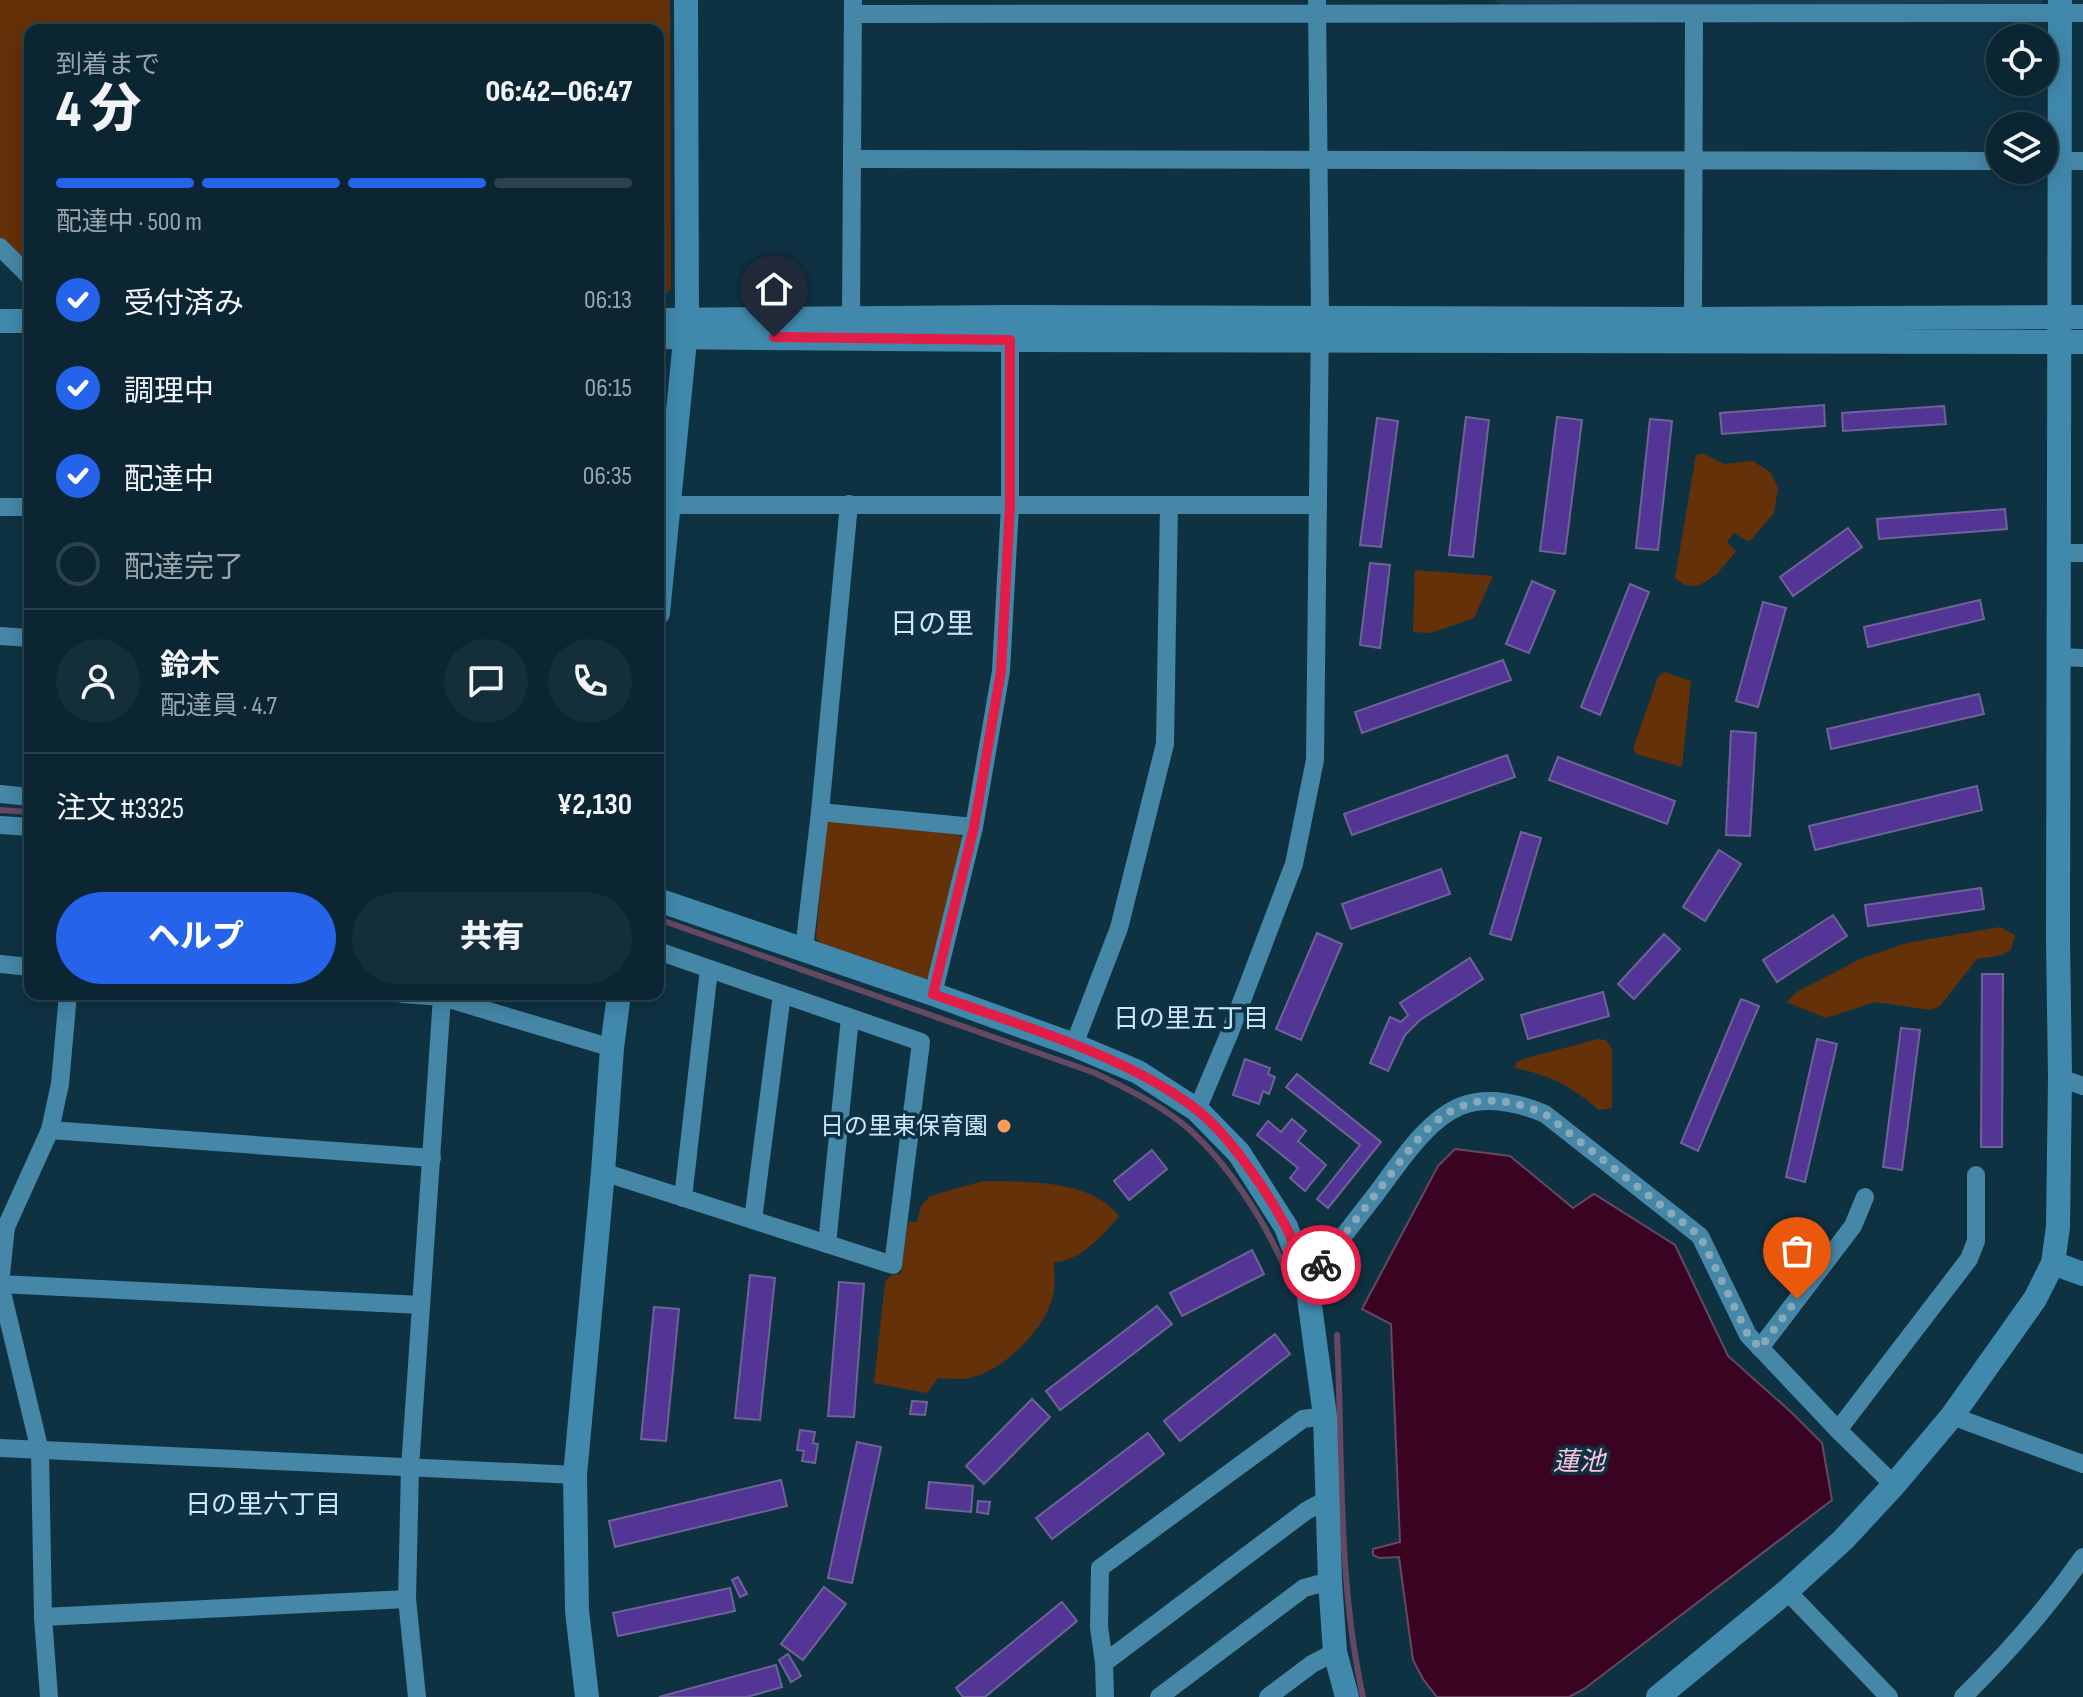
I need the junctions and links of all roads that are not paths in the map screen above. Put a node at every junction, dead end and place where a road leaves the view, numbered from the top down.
1 (686, 0) edge
2 (1168, 6) edge
3 (854, 7) edge
4 (1011, 7) edge
5 (1317, 7) edge
6 (1486, 7) edge
7 (2067, 9) edge
8 (1694, 14) junction
9 (853, 159) junction
10 (1694, 159) junction
11 (1318, 160) junction
12 (1986, 161) edge
13 (2062, 161) edge
14 (0, 247) edge
15 (24, 271) edge
16 (851, 317) junction
17 (2071, 317) edge
18 (1693, 319) junction
19 (0, 321) edge
20 (24, 321) edge
21 (664, 322) edge
22 (686, 328) junction
23 (1010, 328) junction
24 (1320, 329) junction
25 (664, 335) edge
26 (0, 337) edge
27 (24, 337) edge
28 (2071, 343) edge
29 (664, 498) edge
30 (849, 504) junction
31 (1169, 505) junction
32 (1318, 505) junction
33 (664, 506) edge
34 (1010, 506) junction
35 (0, 507) edge
36 (24, 507) edge
37 (2071, 553) edge
38 (0, 636) edge
39 (24, 638) edge
40 (2071, 658) edge
41 (0, 794) edge
42 (24, 796) edge
43 (820, 812) junction
44 (0, 825) edge
45 (24, 827) edge
46 (974, 827) junction
47 (664, 902) edge
48 (804, 949) junction
49 (664, 953) edge
50 (0, 964) edge
51 (24, 966) edge
52 (709, 969) junction
53 (782, 994) junction
54 (933, 994) junction
55 (67, 1000) edge
56 (442, 1000) edge
57 (452, 1000) edge
58 (618, 1000) edge
59 (850, 1018) junction
60 (1074, 1045) junction
61 (612, 1048) junction
62 (2072, 1082) edge
63 (1197, 1110) junction
64 (50, 1130) junction
65 (432, 1158) junction
66 (603, 1172) junction
67 (1976, 1175) dead end
68 (1865, 1197) dead end
69 (683, 1198) junction
70 (753, 1220) junction
71 (827, 1244) junction
72 (2053, 1263) junction
73 (2083, 1274) edge
74 (1307, 1283) junction
75 (0, 1284) edge
76 (421, 1305) junction
77 (1760, 1348) junction
78 (1325, 1416) junction
79 (1952, 1416) junction
80 (1838, 1430) junction
81 (0, 1448) edge
82 (40, 1451) junction
83 (2083, 1464) edge
84 (410, 1468) junction
85 (575, 1475) junction
86 (1894, 1485) junction
87 (1328, 1499) junction
88 (2083, 1557) edge
89 (1330, 1581) junction
90 (1787, 1591) junction
91 (407, 1599) junction
92 (43, 1617) junction
93 (1335, 1652) junction
94 (1104, 1663) junction
95 (49, 1697) edge
96 (417, 1697) edge
97 (587, 1697) edge
98 (1105, 1697) edge
99 (1159, 1697) edge
100 (1268, 1697) edge
101 (1347, 1697) edge
102 (1658, 1697) edge
103 (1889, 1697) edge
104 (1963, 1697) edge

1 - 22 street
2 - 4 street
2 - 5 street
3 - 4 street
3 - 9 street
5 - 6 street
5 - 11 street
6 - 8 street
7 - 8 street
7 - 13 street
8 - 10 street
9 - 11 street
9 - 16 street
10 - 11 street
10 - 12 street
10 - 18 street
11 - 24 street
13 - 17 street
14 - 15 street
16 - 22 street
16 - 23 street
17 - 18 street
17 - 28 street
18 - 24 street
19 - 20 street
21 - 22 street
22 - 23 street
22 - 25 street
22 - 29 street
23 - 24 street
23 - 34 street
24 - 28 street
24 - 32 street
26 - 27 street
28 - 37 street
30 - 33 street
30 - 34 street
30 - 43 street
31 - 32 street
31 - 34 street
31 - 60 street
32 - 63 street
34 - 46 street
35 - 36 street
37 - 40 street
38 - 39 street
40 - 62 street
41 - 42 street
43 - 46 street
43 - 48 street
44 - 45 street
46 - 54 street
47 - 48 street
48 - 54 street
49 - 52 street
50 - 51 street
52 - 53 street
52 - 69 street
53 - 59 street
53 - 70 street
54 - 60 street
55 - 64 street
56 - 65 street
57 - 61 street
58 - 61 street
59 - 71 street
59 - 71 street
60 - 63 street
61 - 66 street
62 - 72 street
63 - 74 street
64 - 65 street
64 - 75 street
65 - 76 street
66 - 69 street
66 - 85 street
67 - 80 street
68 - 77 street
69 - 70 street
70 - 71 street
72 - 73 street
72 - 79 street
74 - 77 street
74 - 78 street
75 - 76 street
75 - 82 street
76 - 84 street
77 - 80 street
78 - 87 street
78 - 94 street
79 - 83 street
79 - 86 street
80 - 86 street
81 - 82 street
82 - 84 street
82 - 92 street
84 - 85 street
84 - 91 street
85 - 97 street
86 - 90 street
87 - 89 street
87 - 94 street
88 - 104 street
89 - 93 street
89 - 99 street
90 - 102 street
90 - 103 street
91 - 92 street
91 - 96 street
92 - 95 street
93 - 100 street
93 - 101 street
94 - 98 street

